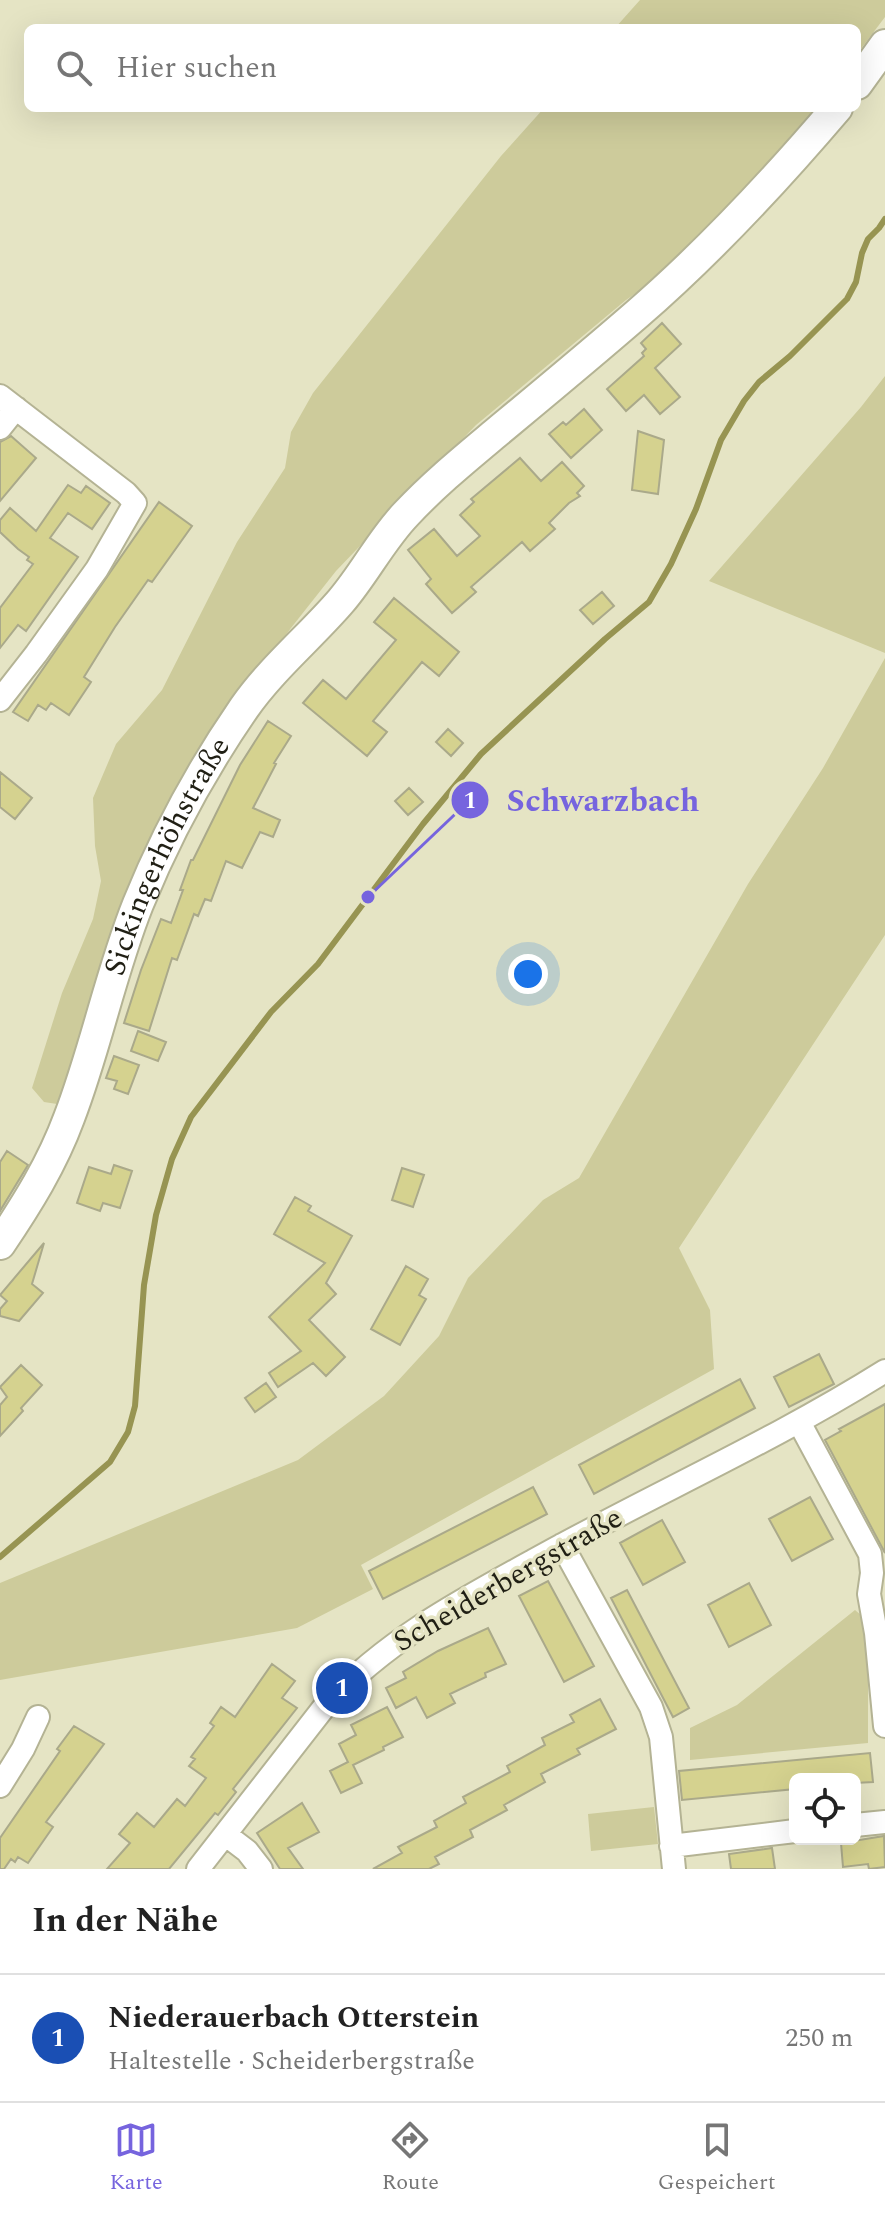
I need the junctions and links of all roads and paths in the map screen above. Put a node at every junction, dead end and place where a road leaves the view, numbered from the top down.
1 (885, 45) edge
2 (861, 78) edge
3 (834, 112) edge
4 (8, 402) edge
5 (0, 428) edge
6 (0, 700) edge
7 (0, 1244) edge
8 (885, 1371) edge
9 (799, 1422) junction
10 (562, 1545) junction
11 (38, 1717) dead end
12 (885, 1726) edge
13 (0, 1786) edge
14 (885, 1822) edge
15 (861, 1824) edge
16 (789, 1832) edge
17 (226, 1835) junction
18 (671, 1846) junction
19 (198, 1869) edge
20 (261, 1869) edge
21 (674, 1869) edge

1 - 2 main road
3 - 7 main road, Sickingerhöhstraße
4 - 5 street
4 - 6 street
8 - 9 street, Scheiderbergstraße
9 - 10 street, Scheiderbergstraße
9 - 12 street
10 - 17 street, Scheiderbergstraße
10 - 18 street
11 - 13 street
14 - 15 street
16 - 18 street
17 - 19 street, Scheiderbergstraße
17 - 20 street
18 - 21 street

